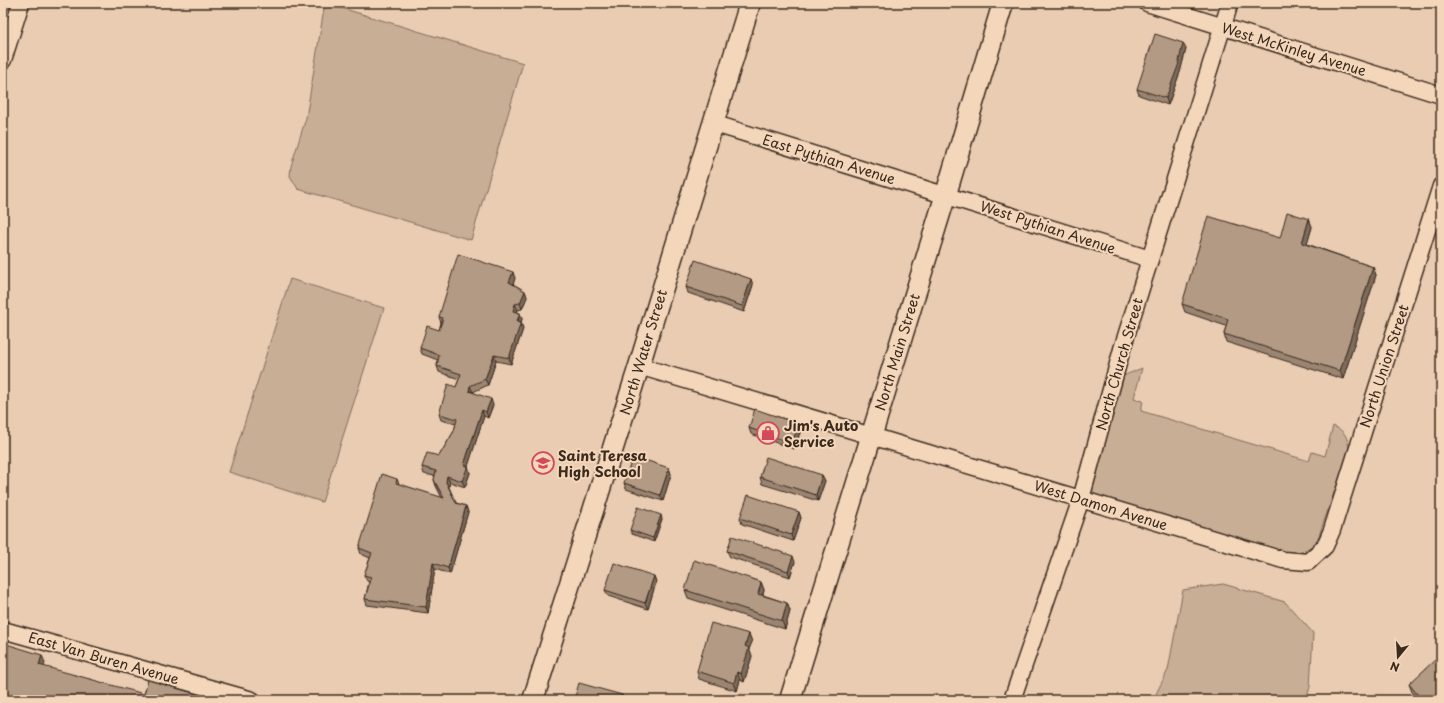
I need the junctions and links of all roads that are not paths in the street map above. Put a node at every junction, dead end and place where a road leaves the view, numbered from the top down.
1 (20, 3) edge
2 (750, 3) edge
3 (1003, 3) edge
4 (1147, 3) edge
5 (1230, 3) edge
6 (1223, 27) junction
7 (3, 60) edge
8 (1441, 95) edge
9 (712, 123) junction
10 (1441, 186) edge
11 (946, 194) junction
12 (1150, 259) junction
13 (639, 366) junction
14 (872, 435) junction
15 (1081, 499) junction
16 (1325, 546) joint
17 (3, 630) edge
18 (252, 700) edge
19 (533, 700) edge
20 (790, 700) edge
21 (1012, 700) edge

1 - 7 street
2 - 9 main road, North Water Street
3 - 11 main road, North Main Street
4 - 6 street, West McKinley Avenue
5 - 6 street, North Church Street
6 - 8 street, West McKinley Avenue
6 - 12 street, North Church Street
9 - 11 street, East Pythian Avenue
9 - 13 main road, North Water Street
10 - 16 street, North Union Street
11 - 12 street, West Pythian Avenue
11 - 14 main road, North Main Street
12 - 15 street, North Church Street
13 - 14 street, West Damon Avenue
13 - 19 main road, North Water Street
14 - 15 street, West Damon Avenue
14 - 20 main road, North Main Street
15 - 16 street, West Damon Avenue
15 - 21 street, North Church Street
17 - 18 street, East Van Buren Avenue

